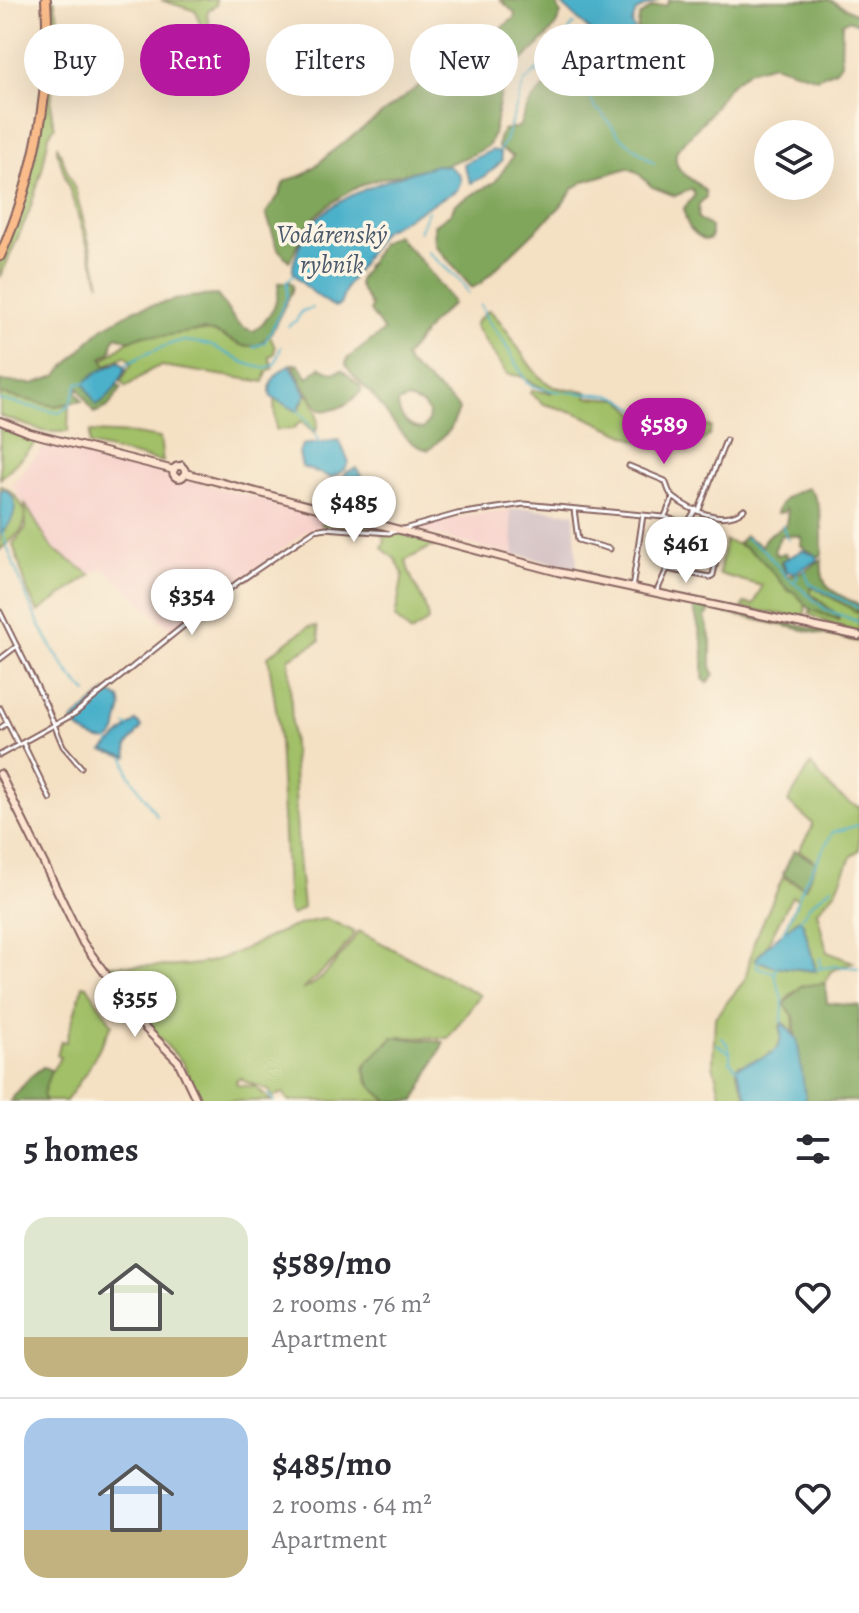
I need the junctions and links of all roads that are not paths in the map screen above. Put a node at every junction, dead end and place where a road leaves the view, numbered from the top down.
1 (46, 0) edge
2 (0, 254) edge
3 (0, 421) edge
4 (726, 440) dead end
5 (629, 466) dead end
6 (673, 498) junction
7 (574, 509) junction
8 (744, 509) dead end
9 (697, 510) junction
10 (643, 515) junction
11 (664, 517) junction
12 (688, 522) junction
13 (401, 530) junction
14 (610, 549) dead end
15 (632, 589) junction
16 (656, 593) junction
17 (0, 612) edge
18 (859, 636) edge
19 (17, 646) junction
20 (0, 659) edge
21 (0, 708) edge
22 (7, 723) junction
23 (53, 726) junction
24 (0, 728) edge
25 (21, 744) junction
26 (0, 755) edge
27 (81, 767) dead end
28 (0, 774) edge
29 (50, 799) dead end
30 (197, 1101) edge

1 - 2 main road
3 - 13 main road
4 - 9 street
5 - 6 street
6 - 9 street
6 - 11 street
7 - 10 street
7 - 13 street
7 - 14 street
8 - 9 street
9 - 12 street
10 - 11 street
10 - 15 street
11 - 12 street
12 - 16 street
13 - 15 main road
13 - 23 street
15 - 16 main road
16 - 18 main road
17 - 19 street
19 - 20 street
19 - 23 street
21 - 22 street
22 - 24 street
22 - 25 street
23 - 25 street
23 - 27 street
25 - 26 street
25 - 29 street
28 - 30 main road

